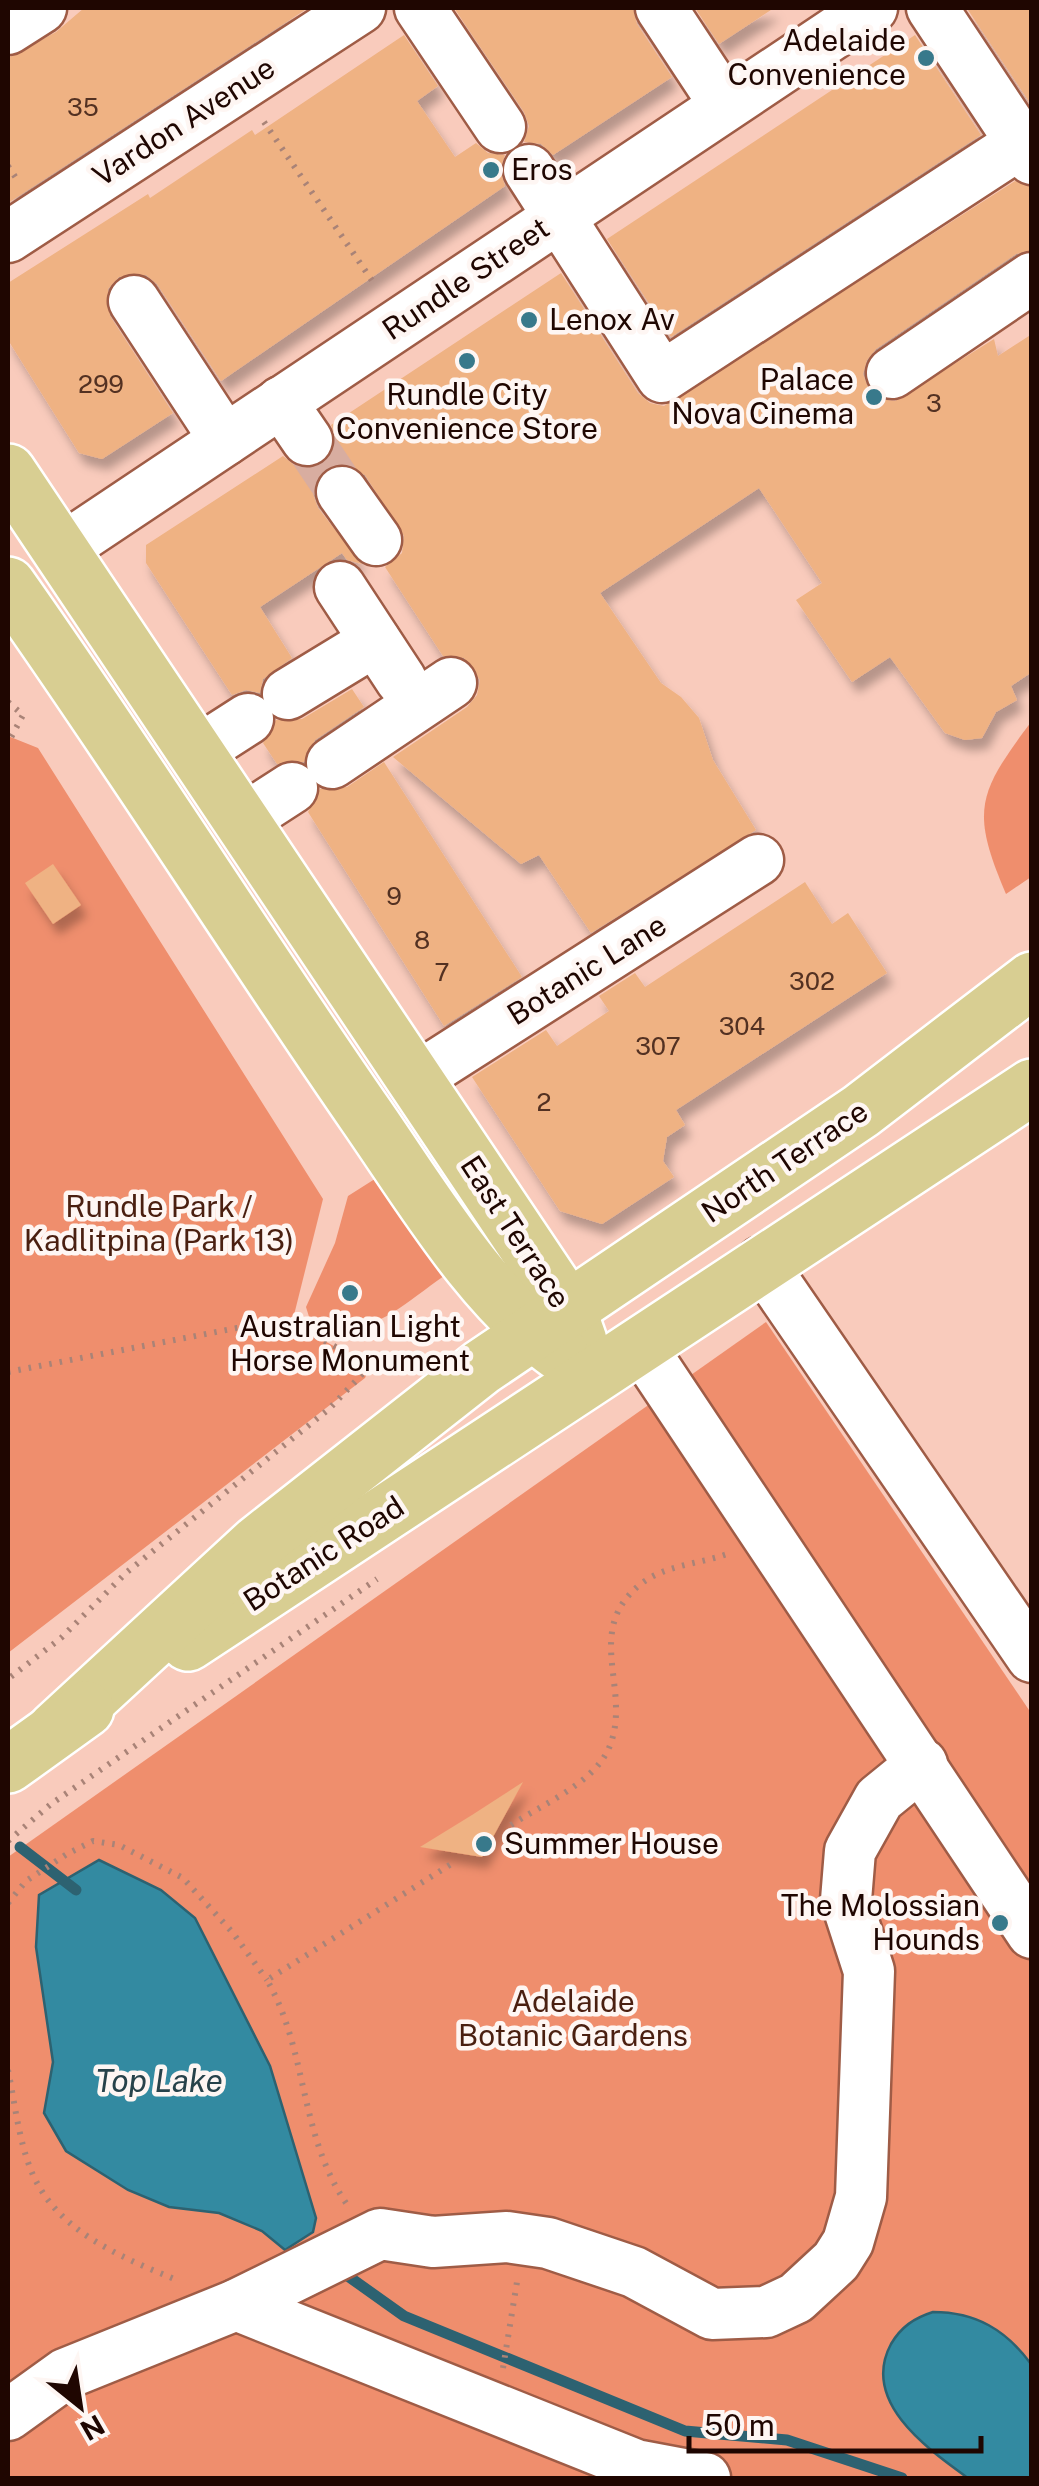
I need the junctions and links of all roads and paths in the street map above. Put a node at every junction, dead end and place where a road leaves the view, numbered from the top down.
1 (40, 8) edge
2 (360, 8) edge
3 (420, 8) edge
4 (660, 8) edge
5 (872, 8) edge
6 (932, 8) edge
7 (8, 29) edge
8 (239, 86) junction
9 (725, 105) junction
10 (500, 127) dead end
11 (1026, 151) edge
12 (530, 170) dead end
13 (559, 217) junction
14 (8, 237) edge
15 (1032, 278) edge
16 (373, 282) dead end
17 (134, 300) dead end
18 (892, 373) dead end
19 (225, 440) junction
20 (8, 472) edge
21 (342, 492) tunnel mouth
22 (376, 540) dead end
23 (59, 551) junction
24 (9, 586) edge
25 (340, 588) dead end
26 (451, 684) dead end
27 (8, 702) edge
28 (8, 743) edge
29 (195, 753) junction
30 (241, 821) junction
31 (758, 860) dead end
32 (1032, 980) edge
33 (368, 1010) junction
34 (318, 1046) junction
35 (415, 1080) junction
36 (1032, 1087) edge
37 (761, 1262) junction
38 (549, 1319) junction
39 (640, 1345) junction
40 (8, 1372) edge
41 (592, 1377) junction
42 (766, 1532) junction
43 (1032, 1657) edge
44 (8, 1680) edge
45 (55, 1730) junction
46 (922, 1764) junction
47 (8, 1765) edge
48 (511, 1825) dead end
49 (456, 1861) dead end
50 (8, 1903) edge
51 (1032, 1933) edge
52 (267, 1980) junction
53 (8, 2070) edge
54 (342, 2253) junction
55 (236, 2305) junction
56 (509, 2332) dead end
57 (500, 2380) dead end
58 (8, 2415) edge
59 (705, 2478) edge

1 - 7 street
2 - 8 street, Vardon Avenue
3 - 10 street
4 - 9 street
5 - 9 street, Rundle Street
6 - 11 street
8 - 14 street, Vardon Avenue
8 - 16 path
9 - 13 street, Rundle Street
11 - 13 street
12 - 13 street
13 - 19 street, Rundle Street
15 - 18 street
17 - 19 street
19 - 23 street, Rundle Street
20 - 23 main road, East Terrace
21 - 22 street
23 - 24 main road
23 - 29 main road, East Terrace
24 - 34 main road, East Terrace
25 - 29 street
26 - 30 street
27 - 28 path
29 - 30 main road, East Terrace
30 - 33 main road, East Terrace
31 - 35 street, Botanic Lane
32 - 38 main road, North Terrace
33 - 34 main road
33 - 35 main road, East Terrace
34 - 38 main road, East Terrace
35 - 38 main road, East Terrace
36 - 37 main road
37 - 39 main road
37 - 43 street
38 - 41 main road, East Terrace
38 - 45 main road, Botanic Road
39 - 41 main road
39 - 42 street
40 - 44 path
41 - 45 main road, Botanic Road
42 - 46 street
42 - 48 path
45 - 47 main road, Botanic Road
46 - 51 street
46 - 54 street
49 - 52 path
50 - 52 path
52 - 54 path
53 - 55 path
54 - 55 street
55 - 58 street
55 - 59 street
56 - 57 path

